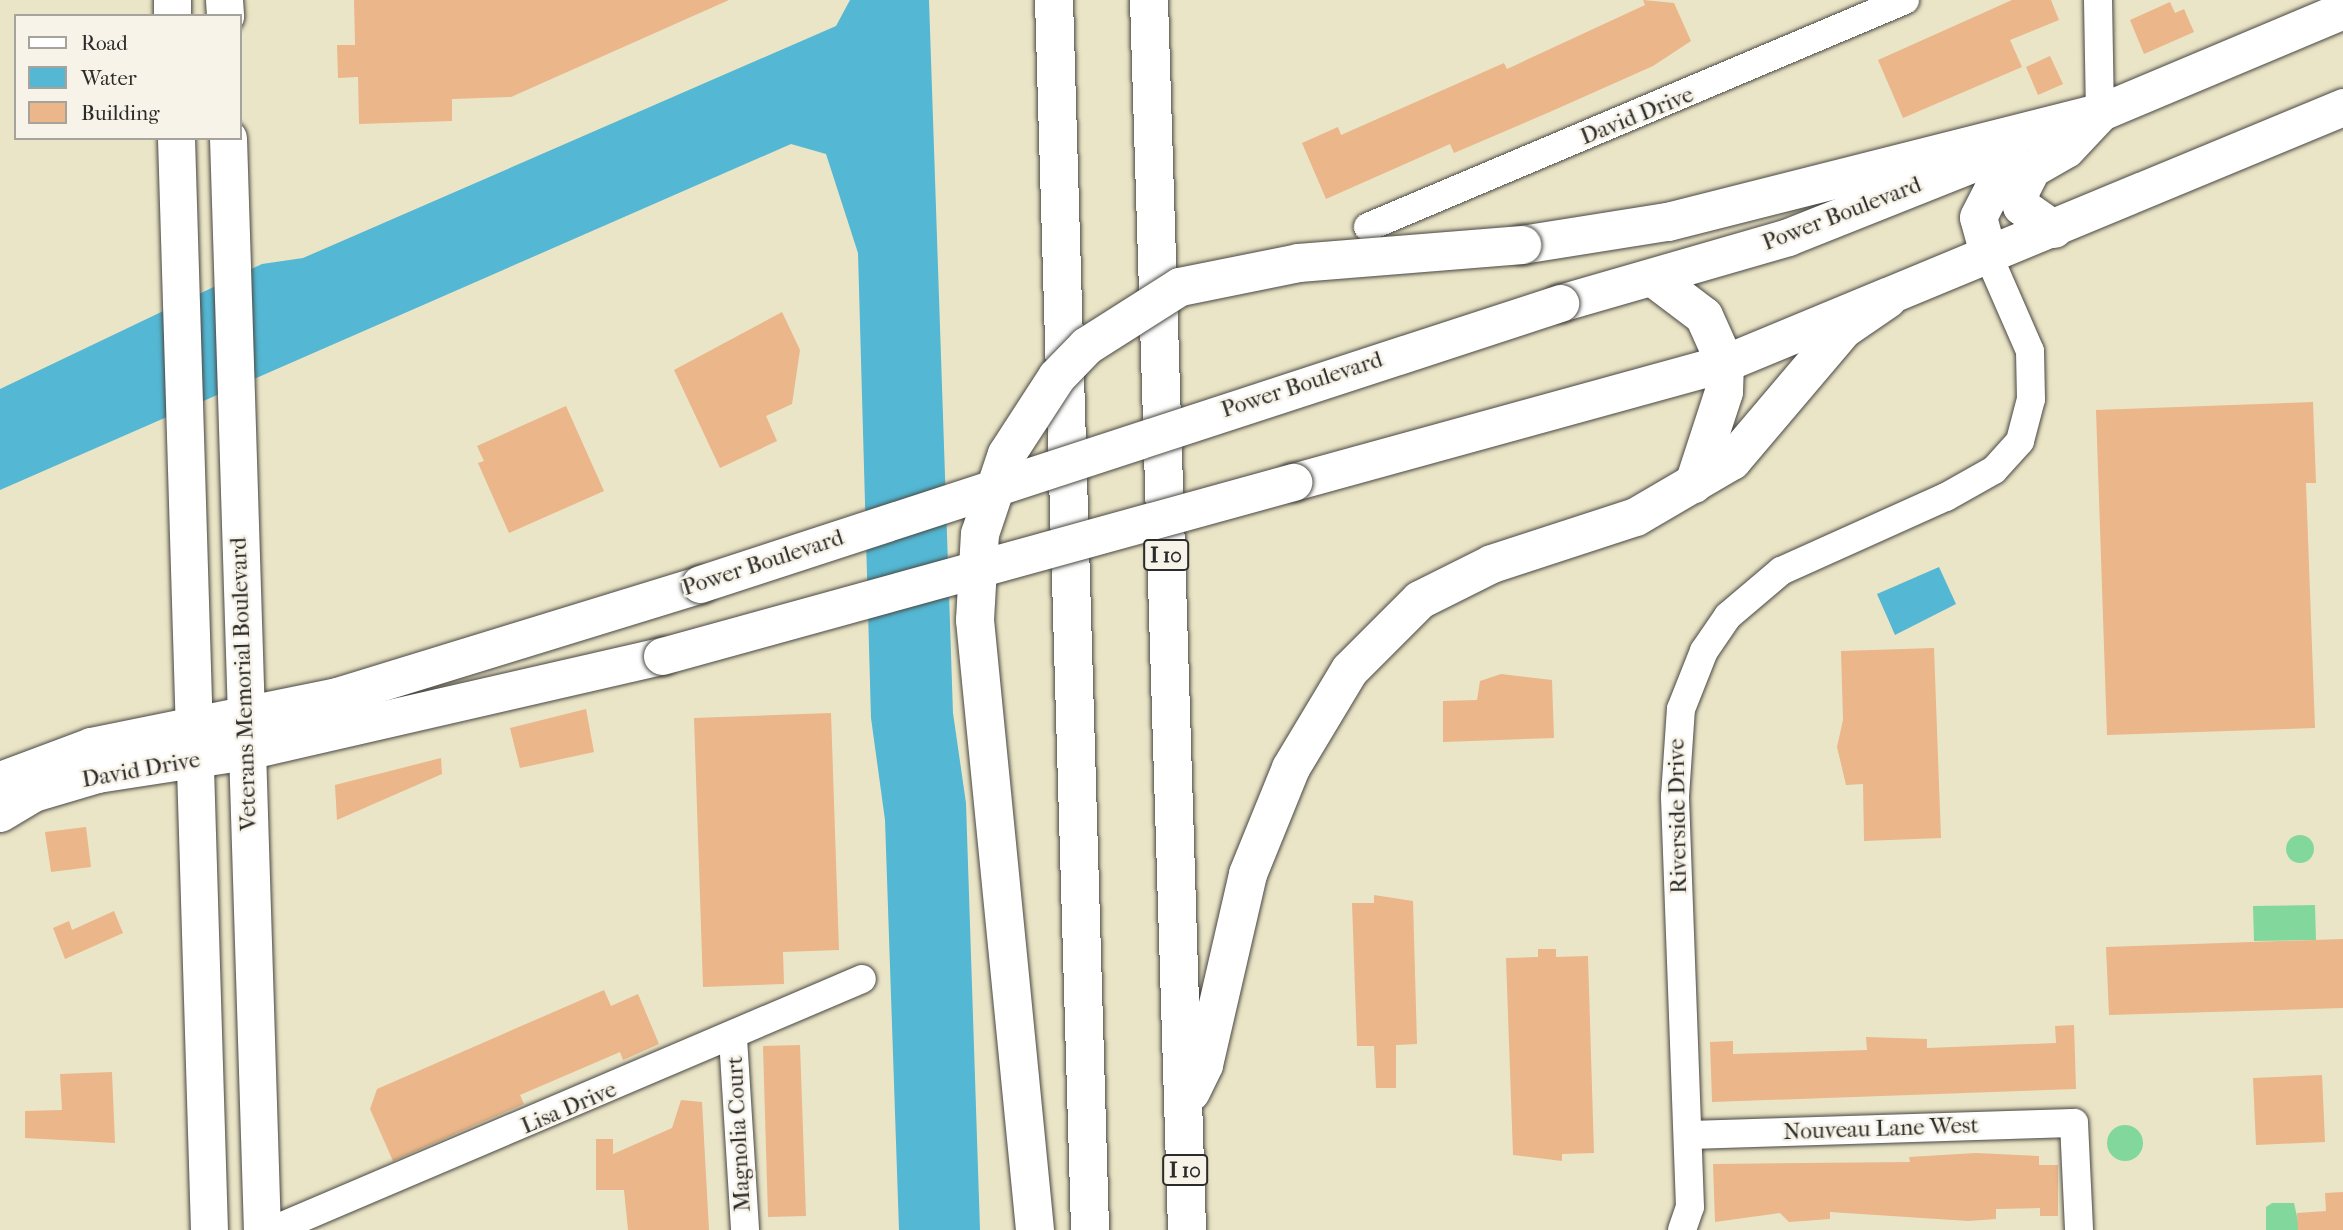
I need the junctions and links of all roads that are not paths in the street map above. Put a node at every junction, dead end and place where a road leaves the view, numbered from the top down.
1 (1054, 0) edge
2 (1149, 0) edge
3 (1905, 0) edge
4 (2098, 0) edge
5 (2336, 20) edge
6 (2343, 87) edge
7 (2329, 112) edge
8 (2100, 113) junction
9 (176, 140) edge
10 (218, 140) edge
11 (228, 140) edge
12 (2032, 168) junction
13 (228, 180) junction
14 (1367, 227) dead end
15 (2054, 229) junction
16 (1989, 257) junction
17 (1655, 279) junction
18 (1888, 299) junction
19 (1725, 363) junction
20 (1694, 484) junction
21 (608, 614) junction
22 (489, 693) junction
23 (245, 734) junction
24 (194, 744) junction
25 (0, 780) edge
26 (0, 813) edge
27 (200, 940) junction
28 (862, 979) dead end
29 (733, 1038) junction
30 (1183, 1110) junction
31 (1688, 1135) junction
32 (260, 1176) junction
33 (209, 1230) edge
34 (262, 1230) edge
35 (273, 1230) edge
36 (745, 1230) edge
37 (1035, 1230) edge
38 (1090, 1230) edge
39 (1187, 1230) edge
40 (1682, 1230) edge
41 (2079, 1230) edge

1 - 38 highway
2 - 30 highway, I 10
3 - 14 street, David Drive
4 - 8 street
5 - 8 main road, Power Boulevard
6 - 7 main road
7 - 15 main road
8 - 12 main road
8 - 17 main road, Power Boulevard
8 - 37 highway, bridge
9 - 24 main road
10 - 13 main road
11 - 13 main road, Veterans Memorial Boulevard
12 - 15 main road
12 - 16 main road
13 - 23 main road, Veterans Memorial Boulevard
15 - 16 main road
16 - 18 main road
16 - 31 street, Riverside Drive
17 - 19 highway
17 - 21 main road, Power Boulevard, bridge
18 - 19 main road
18 - 20 highway
19 - 20 highway
19 - 22 main road, bridge
20 - 30 highway
21 - 22 main road
21 - 23 main road, Power Boulevard
22 - 23 main road
23 - 24 main road, David Drive
23 - 32 main road, Veterans Memorial Boulevard
24 - 25 main road, David Drive
24 - 26 main road, David Drive
24 - 27 main road
27 - 32 main road
27 - 33 main road
28 - 29 street, Lisa Drive
29 - 35 street, Lisa Drive
29 - 36 street, Magnolia Court
30 - 39 highway, I 10
31 - 40 street, Riverside Drive
31 - 41 street, Nouveau Lane West
32 - 34 main road, Veterans Memorial Boulevard

